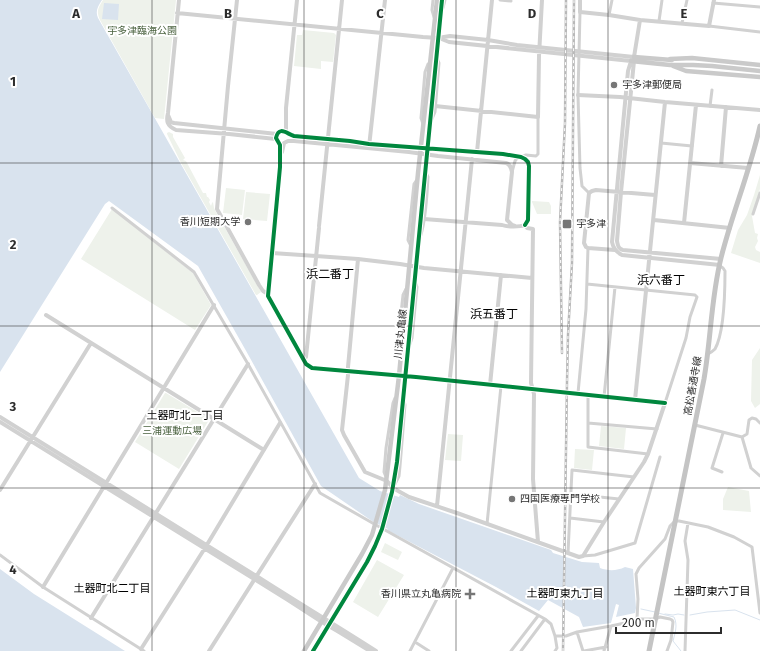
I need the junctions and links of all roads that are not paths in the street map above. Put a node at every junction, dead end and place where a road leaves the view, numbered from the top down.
1 (179, 0) edge
2 (237, 0) edge
3 (297, 0) edge
4 (342, 0) edge
5 (385, 0) edge
6 (433, 0) edge
7 (437, 0) edge
8 (442, 0) edge
9 (445, 0) edge
10 (492, 0) edge
11 (500, 0) edge
12 (542, 0) edge
13 (580, 0) edge
14 (612, 0) edge
15 (662, 0) edge
16 (687, 0) edge
17 (745, 0) edge
18 (511, 1) dead end
19 (713, 1) edge
20 (744, 6) junction
21 (760, 7) edge
22 (580, 12) junction
23 (177, 13) junction
24 (441, 14) junction
25 (609, 15) junction
26 (236, 18) junction
27 (435, 19) junction
28 (640, 20) junction
29 (659, 21) junction
30 (682, 23) junction
31 (294, 25) junction
32 (709, 26) junction
33 (339, 29) junction
34 (760, 32) edge
35 (382, 33) junction
36 (433, 37) junction
37 (438, 38) junction
38 (488, 40) junction
39 (488, 46) junction
40 (539, 49) junction
41 (578, 53) junction
42 (436, 56) junction
43 (633, 60) junction
44 (670, 62) junction
45 (760, 65) edge
46 (760, 71) edge
47 (760, 77) edge
48 (712, 90) dead end
49 (578, 95) junction
50 (628, 98) junction
51 (665, 102) junction
52 (696, 105) junction
53 (436, 106) junction
54 (710, 106) junction
55 (726, 107) junction
56 (760, 110) edge
57 (481, 111) junction
58 (168, 112) junction
59 (538, 117) junction
60 (176, 124) junction
61 (430, 124) junction
62 (760, 126) edge
63 (224, 128) junction
64 (176, 130) junction
65 (224, 133) junction
66 (283, 133) junction
67 (328, 141) junction
68 (282, 142) junction
69 (661, 143) junction
70 (369, 146) junction
71 (692, 146) junction
72 (428, 148) junction
73 (421, 151) junction
74 (477, 152) junction
75 (427, 154) junction
76 (519, 157) junction
77 (472, 159) junction
78 (690, 163) junction
79 (721, 166) junction
80 (748, 168) junction
81 (425, 172) junction
82 (512, 172) junction
83 (618, 192) junction
84 (589, 193) junction
85 (760, 193) edge
86 (655, 195) junction
87 (112, 208) dead end
88 (753, 214) dead end
89 (424, 219) junction
90 (508, 220) junction
91 (654, 220) junction
92 (465, 223) junction
93 (684, 223) junction
94 (502, 225) junction
95 (525, 225) junction
96 (515, 226) junction
97 (730, 228) junction
98 (417, 244) junction
99 (588, 248) junction
100 (617, 249) junction
101 (272, 253) junction
102 (650, 255) junction
103 (316, 256) junction
104 (358, 259) junction
105 (720, 264) junction
106 (409, 265) junction
107 (415, 266) junction
108 (460, 271) junction
109 (501, 275) junction
110 (532, 278) junction
111 (588, 284) junction
112 (614, 287) junction
113 (647, 290) junction
114 (268, 294) junction
115 (214, 306) junction
116 (46, 315) dead end
117 (92, 343) junction
118 (708, 354) junction
119 (303, 359) junction
120 (248, 364) junction
121 (348, 370) junction
122 (399, 376) junction
123 (405, 376) junction
124 (450, 381) junction
125 (490, 385) junction
126 (501, 386) junction
127 (164, 388) junction
128 (533, 390) junction
129 (578, 393) junction
130 (588, 394) junction
131 (604, 397) junction
132 (635, 400) junction
133 (665, 403) junction
134 (0, 417) edge
135 (214, 419) junction
136 (0, 422) edge
137 (588, 423) junction
138 (280, 424) junction
139 (760, 424) edge
140 (695, 425) junction
141 (657, 429) junction
142 (723, 433) junction
143 (742, 437) junction
144 (32, 439) junction
145 (264, 450) junction
146 (648, 454) junction
147 (660, 457) dead end
148 (722, 472) dead end
149 (760, 476) edge
150 (634, 477) junction
151 (387, 481) junction
152 (104, 484) junction
153 (315, 484) junction
154 (0, 490) edge
155 (393, 490) junction
156 (571, 494) junction
157 (619, 499) junction
158 (438, 506) junction
159 (155, 516) junction
160 (570, 518) junction
161 (675, 521) junction
162 (604, 522) junction
163 (688, 523) junction
164 (376, 524) junction
165 (487, 524) junction
166 (382, 528) junction
167 (538, 542) junction
168 (205, 546) junction
169 (568, 553) junction
170 (0, 554) edge
171 (583, 556) junction
172 (453, 568) junction
173 (255, 578) junction
174 (760, 578) edge
175 (756, 581) junction
176 (43, 587) junction
177 (760, 613) edge
178 (538, 616) junction
179 (91, 618) junction
180 (655, 618) junction
181 (545, 619) junction
182 (637, 619) junction
183 (323, 620) junction
184 (330, 624) junction
185 (611, 626) junction
186 (578, 632) junction
187 (556, 636) junction
188 (414, 642) junction
189 (606, 647) junction
190 (142, 650) edge
191 (556, 650) edge
192 (209, 651) edge
193 (304, 651) edge
194 (313, 651) edge
195 (370, 651) edge
196 (376, 651) edge
197 (410, 651) edge
198 (429, 651) edge
199 (511, 651) edge
200 (521, 651) edge
201 (584, 651) edge
202 (604, 651) edge
203 (649, 651) edge
204 (667, 651) edge
205 (685, 651) edge

1 - 23 street
2 - 26 street
3 - 31 street
4 - 33 street
5 - 35 street
6 - 27 street
7 - 27 main road, 川津丸亀線
8 - 24 main road, 川津丸亀線
9 - 24 street
10 - 38 street
11 - 18 street
12 - 40 street
13 - 22 street
14 - 25 street
15 - 29 street
16 - 30 street
17 - 20 street
19 - 20 street
19 - 32 street
20 - 21 street
22 - 25 street
22 - 41 street
23 - 26 street
23 - 58 street
24 - 37 main road, 川津丸亀線
25 - 28 street
26 - 31 street
26 - 63 street
27 - 36 main road, 川津丸亀線
28 - 29 street
28 - 43 street
29 - 30 street
30 - 32 street
31 - 33 street
31 - 66 street
32 - 34 street
33 - 35 street
33 - 67 street
35 - 36 street
35 - 70 street
36 - 37 street
36 - 73 main road, 川津丸亀線
37 - 38 street
37 - 39 street
37 - 42 main road, 川津丸亀線
38 - 39 street
38 - 40 street
39 - 40 street
39 - 57 street
40 - 41 street
40 - 59 street
41 - 43 street
41 - 49 street
42 - 53 street
42 - 61 main road, 川津丸亀線
43 - 44 main road
43 - 50 street
44 - 45 main road
44 - 46 main road
44 - 47 main road
48 - 54 street
49 - 50 street
49 - 84 street
50 - 51 street
50 - 83 street
51 - 52 street
51 - 69 street
52 - 54 street
52 - 71 street
53 - 57 street
53 - 61 street
54 - 55 street
55 - 56 street
55 - 79 street
57 - 59 street
57 - 74 street
58 - 60 street
58 - 64 street
59 - 76 street
60 - 63 street
60 - 64 street
61 - 72 main road, 川津丸亀線
62 - 80 main road, 高松善通寺線
63 - 65 street
63 - 66 street
64 - 65 street
65 - 68 street
65 - 114 street
66 - 67 street
66 - 68 street
66 - 68 street
67 - 68 street
67 - 70 street
67 - 103 street
68 - 101 street
69 - 71 street
69 - 86 street
70 - 73 street
71 - 78 street
72 - 73 street
72 - 74 street
72 - 75 main road, 川津丸亀線
73 - 75 street
73 - 106 main road, 川津丸亀線
74 - 76 street
75 - 77 street
75 - 81 main road, 川津丸亀線
76 - 82 street
76 - 95 street
77 - 82 street
77 - 92 street
78 - 79 street
78 - 93 street
79 - 80 street
80 - 97 main road, 高松善通寺線
81 - 89 street
81 - 98 main road, 川津丸亀線
82 - 90 street
83 - 84 street
83 - 86 street
83 - 100 street
84 - 99 street
85 - 88 street
86 - 91 street
87 - 115 street
89 - 92 street
89 - 98 street
90 - 94 street
90 - 96 street
91 - 93 street
91 - 102 street
92 - 94 street
92 - 108 street
93 - 97 street
94 - 96 street
95 - 96 street
95 - 110 street
97 - 105 main road, 高松善通寺線
98 - 107 main road, 川津丸亀線
99 - 100 street
99 - 111 street
100 - 102 street
101 - 103 street
101 - 114 street
102 - 105 street
102 - 113 street
103 - 104 street
103 - 119 street
104 - 106 street
104 - 121 street
105 - 118 main road, 高松善通寺線
105 - 118 street
106 - 107 street
106 - 122 main road, 川津丸亀線
107 - 108 street
107 - 123 main road, 川津丸亀線
108 - 109 street
108 - 124 street
109 - 110 street
109 - 125 street
110 - 128 street
111 - 112 street
111 - 129 street
112 - 113 street
112 - 131 street
113 - 132 street
113 - 133 street
114 - 119 street
115 - 120 street
115 - 127 street
116 - 117 street
117 - 127 street
117 - 144 street
118 - 140 main road, 高松善通寺線
119 - 121 street
120 - 135 street
120 - 138 street
121 - 122 street
121 - 151 street
122 - 123 street
122 - 151 main road, 川津丸亀線
123 - 124 street
123 - 155 main road, 川津丸亀線
124 - 125 street
124 - 158 street
125 - 126 street
126 - 128 street
126 - 165 street
127 - 135 street
127 - 152 street
128 - 129 street
128 - 167 street
129 - 130 street
130 - 131 street
130 - 137 street
131 - 132 street
132 - 133 street
133 - 141 street
134 - 144 street
135 - 145 street
135 - 159 street
136 - 144 street
137 - 141 street
137 - 146 street
138 - 145 street
138 - 153 street
139 - 143 street
140 - 142 street
140 - 161 main road, 高松善通寺線
141 - 146 street
142 - 143 street
142 - 148 street
143 - 149 street
144 - 152 street
144 - 154 street
145 - 168 street
146 - 150 street
147 - 171 street
150 - 156 street
150 - 157 street
151 - 155 street
151 - 164 main road, 川津丸亀線
152 - 159 street
152 - 176 street
153 - 164 street
153 - 173 street
155 - 158 street
155 - 166 main road, 川津丸亀線
156 - 157 street
156 - 160 street
157 - 162 street
158 - 165 street
159 - 168 street
159 - 179 street
160 - 162 street
160 - 169 street
161 - 163 street
161 - 180 main road, 高松善通寺線
161 - 182 street
162 - 171 street
163 - 175 street
163 - 205 street
164 - 166 street
164 - 183 main road, 川津丸亀線
165 - 167 street
166 - 172 street
166 - 184 main road, 川津丸亀線
167 - 169 street
168 - 173 street
168 - 190 street
169 - 171 street
170 - 176 street
172 - 178 street
172 - 188 street
173 - 183 street
173 - 192 street
174 - 175 street
175 - 177 street
176 - 179 street
178 - 181 street
178 - 199 street
179 - 190 street
180 - 182 street
180 - 203 main road, 高松善通寺線
180 - 204 street
181 - 187 street
181 - 200 street
182 - 185 street
183 - 184 street
183 - 193 main road, 川津丸亀線
184 - 194 main road, 川津丸亀線
184 - 195 street
184 - 196 street
185 - 186 street
185 - 189 street
186 - 187 street
186 - 201 street
187 - 191 street
188 - 197 street
188 - 198 street
189 - 201 street
189 - 202 street

